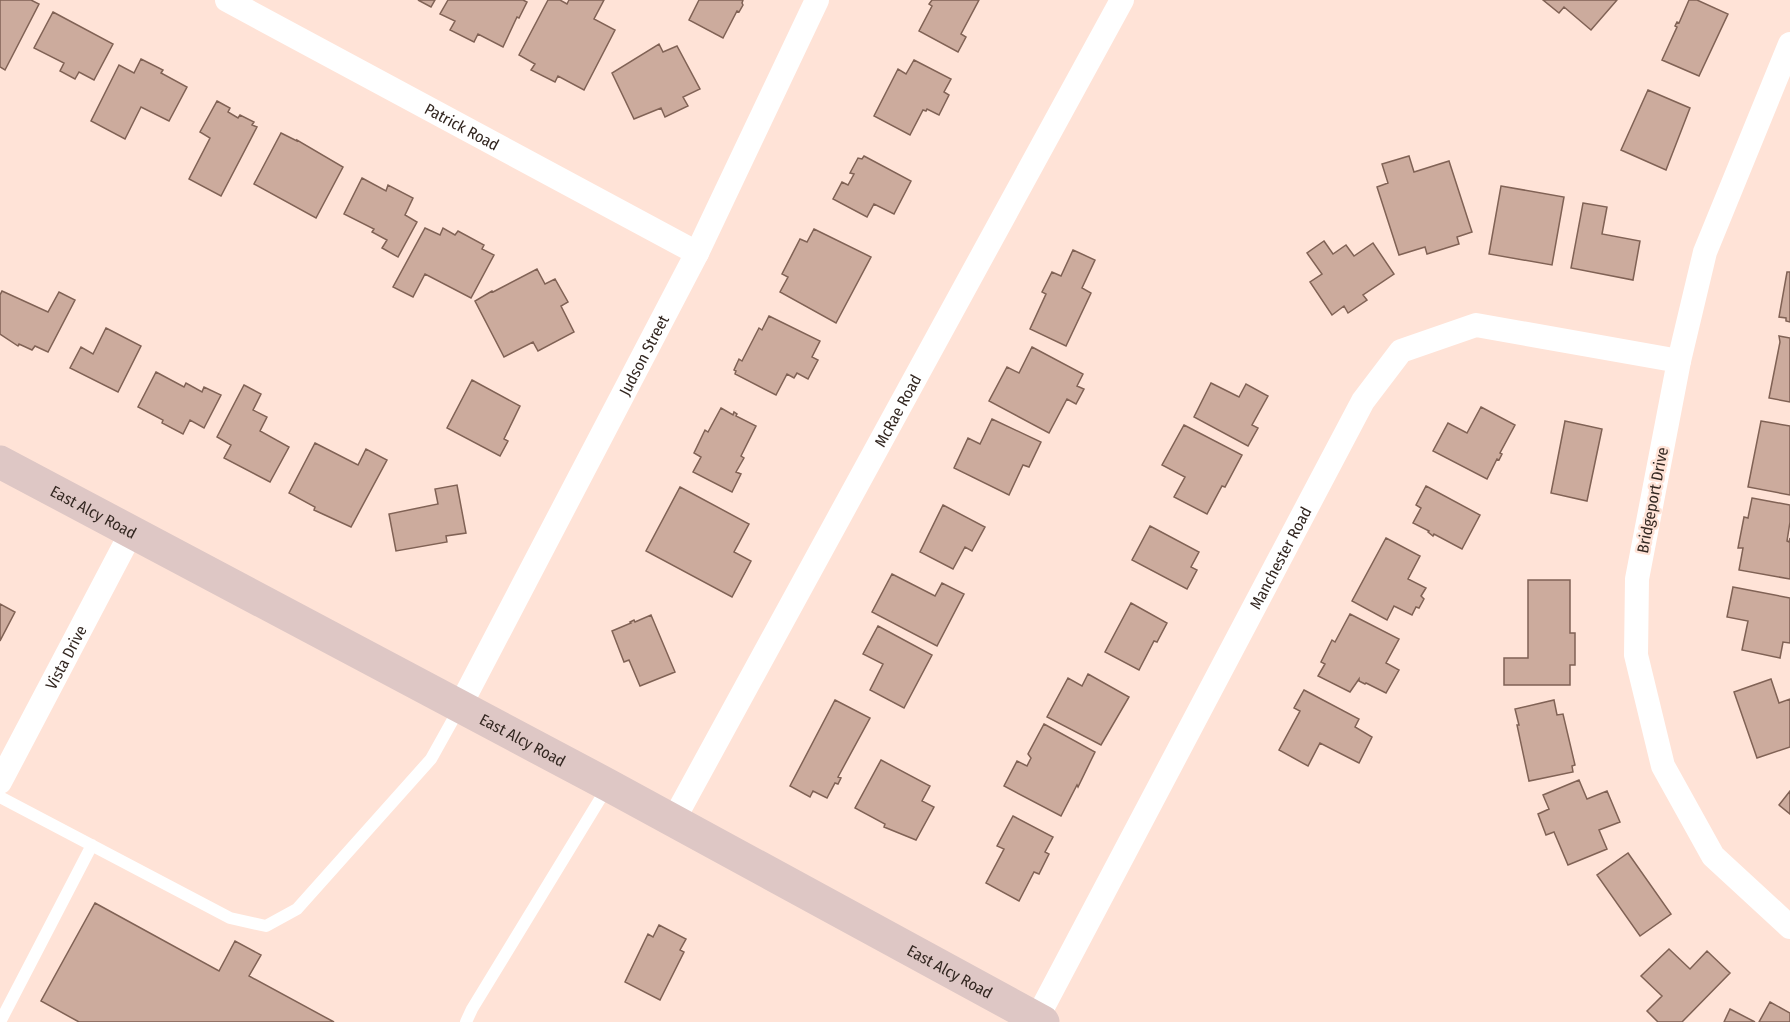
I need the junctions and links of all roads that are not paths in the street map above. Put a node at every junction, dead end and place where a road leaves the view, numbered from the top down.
1 (227, 0) edge
2 (817, 0) edge
3 (1122, 0) edge
4 (1790, 44) edge
5 (696, 253) junction
6 (1679, 361) junction
7 (0, 462) edge
8 (131, 532) junction
9 (460, 706) junction
10 (0, 782) edge
11 (608, 785) junction
12 (0, 797) edge
13 (673, 821) junction
14 (92, 845) junction
15 (1790, 927) edge
16 (1038, 1021) edge
17 (0, 1022) edge
18 (466, 1022) edge

1 - 5 street, Patrick Road
2 - 5 street, Judson Street
3 - 13 street, McRae Road
4 - 6 street, Bridgeport Drive
5 - 9 street, Judson Street
6 - 15 street, Bridgeport Drive
6 - 16 street, Manchester Road
7 - 8 street, East Alcy Road
8 - 9 street, East Alcy Road
8 - 10 street, Vista Drive
9 - 11 street, East Alcy Road
9 - 14 lane
11 - 13 street, East Alcy Road
11 - 18 lane
12 - 14 lane
13 - 16 street, East Alcy Road
14 - 17 lane

